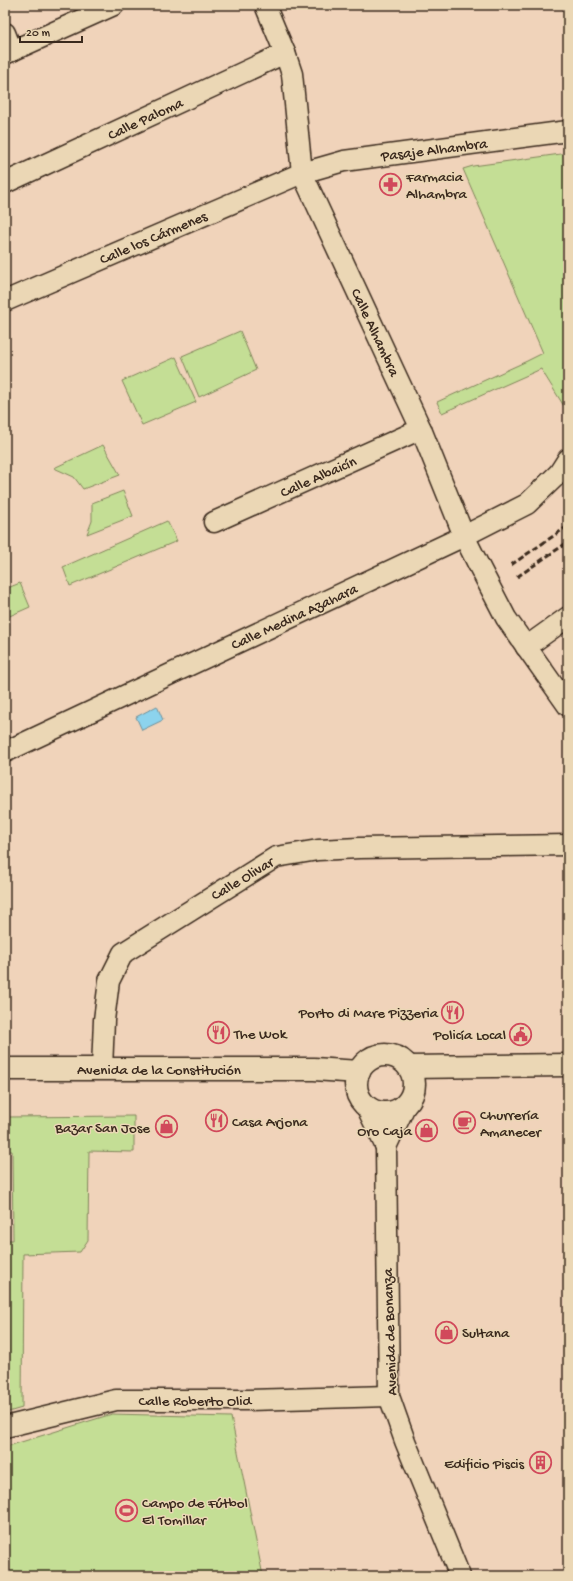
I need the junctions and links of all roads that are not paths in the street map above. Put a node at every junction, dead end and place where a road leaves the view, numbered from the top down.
1 (114, 5) edge
2 (265, 5) edge
3 (7, 46) edge
4 (285, 53) junction
5 (568, 131) edge
6 (302, 173) junction
7 (5, 183) edge
8 (5, 301) edge
9 (421, 429) junction
10 (568, 459) edge
11 (214, 522) dead end
12 (464, 536) junction
13 (568, 617) edge
14 (526, 647) junction
15 (568, 706) edge
16 (5, 752) edge
17 (568, 845) edge
18 (568, 1065) edge
19 (409, 1067) junction
20 (463, 1067) junction
21 (5, 1069) edge
22 (102, 1069) junction
23 (361, 1090) junction
24 (409, 1099) junction
25 (386, 1147) junction
26 (389, 1396) junction
27 (5, 1427) edge
28 (460, 1576) edge

1 - 3 street
2 - 4 street, Calle Alhambra
4 - 6 street, Calle Alhambra
4 - 7 street, Calle Paloma
5 - 6 street, Pasaje Alhambra
6 - 8 street, Calle los Cármenes
6 - 9 street, Calle Alhambra
9 - 11 street, Calle Albaicín
9 - 12 street, Calle Alhambra
10 - 12 street, Calle Medina Azahara
12 - 14 street, Calle Alhambra
12 - 16 street, Calle Medina Azahara
13 - 14 street
14 - 15 street, Calle Alhambra
17 - 22 street, Calle Olivar
18 - 20 main road
19 - 20 main road
19 - 23 main road
19 - 24 main road
20 - 24 main road
21 - 22 main road, Avenida de la Constitución
22 - 23 main road, Avenida de la Constitución
23 - 24 main road
23 - 25 street, Avenida de Bonanza
24 - 25 street, Avenida de Bonanza
25 - 26 street, Avenida de Bonanza
26 - 27 street, Calle Roberto Olid
26 - 28 street, Avenida de Bonanza

